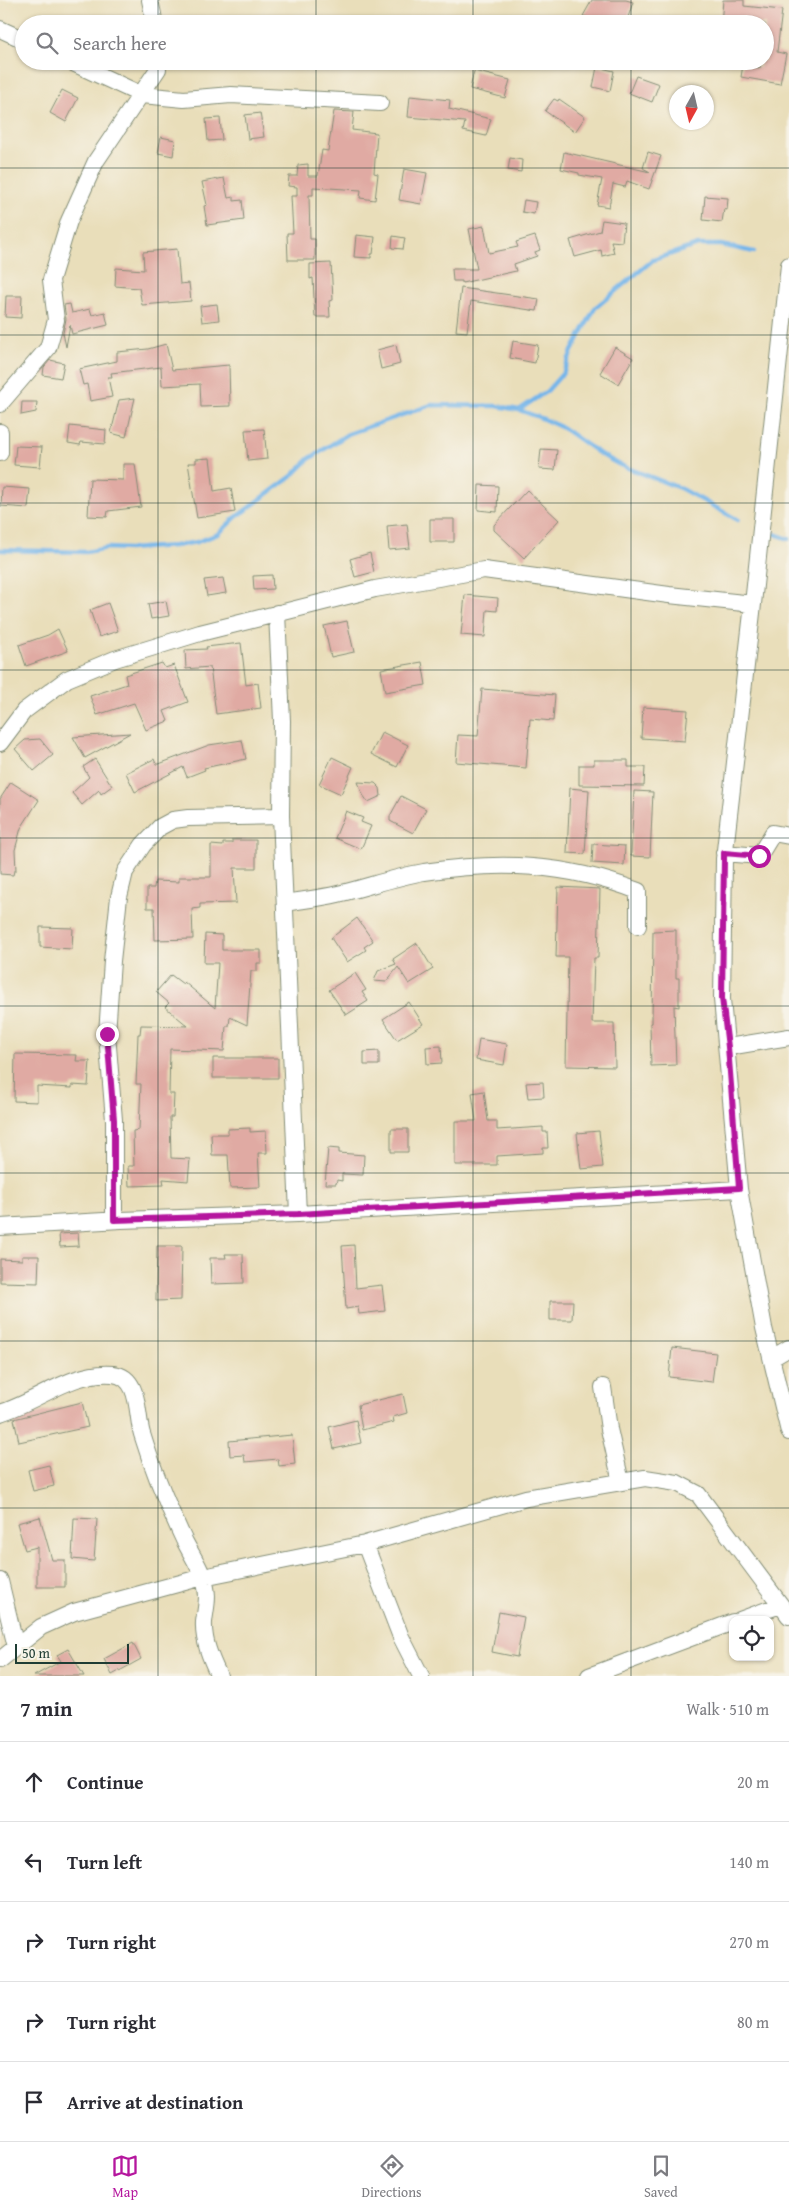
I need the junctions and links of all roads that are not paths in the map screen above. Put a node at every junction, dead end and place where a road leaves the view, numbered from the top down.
1 (150, 0) edge
2 (153, 15) edge
3 (0, 29) edge
4 (15, 36) edge
5 (88, 70) edge
6 (157, 70) edge
7 (142, 95) junction
8 (380, 103) dead end
9 (789, 265) edge
10 (786, 318) edge
11 (0, 404) edge
12 (0, 432) edge
13 (0, 452) edge
14 (754, 604) junction
15 (277, 613) junction
16 (0, 743) edge
17 (280, 816) junction
18 (789, 836) edge
19 (724, 853) junction
20 (285, 903) junction
21 (638, 926) dead end
22 (789, 1037) edge
23 (728, 1047) junction
24 (739, 1188) junction
25 (298, 1214) junction
26 (114, 1220) junction
27 (0, 1227) edge
28 (789, 1348) edge
29 (772, 1358) junction
30 (603, 1387) dead end
31 (0, 1413) edge
32 (789, 1432) edge
33 (621, 1482) junction
34 (365, 1544) junction
35 (203, 1577) junction
36 (0, 1581) edge
37 (785, 1611) edge
38 (760, 1616) edge
39 (729, 1624) edge
40 (16, 1647) junction
41 (0, 1660) edge
42 (219, 1676) edge
43 (421, 1676) edge
44 (589, 1676) edge

1 - 2 street
3 - 4 street
5 - 7 street
6 - 7 street
7 - 8 street
7 - 11 street
9 - 10 street
10 - 14 street
12 - 13 street
14 - 15 street
14 - 19 street
15 - 16 street
15 - 17 street
17 - 20 street
17 - 26 street
18 - 19 street
19 - 23 street
20 - 21 street
20 - 25 street
22 - 23 street
23 - 24 street
24 - 25 street
24 - 29 street
25 - 26 street
26 - 27 street
28 - 29 street
29 - 32 street
30 - 33 street
31 - 35 street
33 - 34 street
33 - 37 street
34 - 35 street
34 - 43 street
35 - 40 street
35 - 42 street
36 - 40 street
37 - 38 street
39 - 44 street
40 - 41 street

